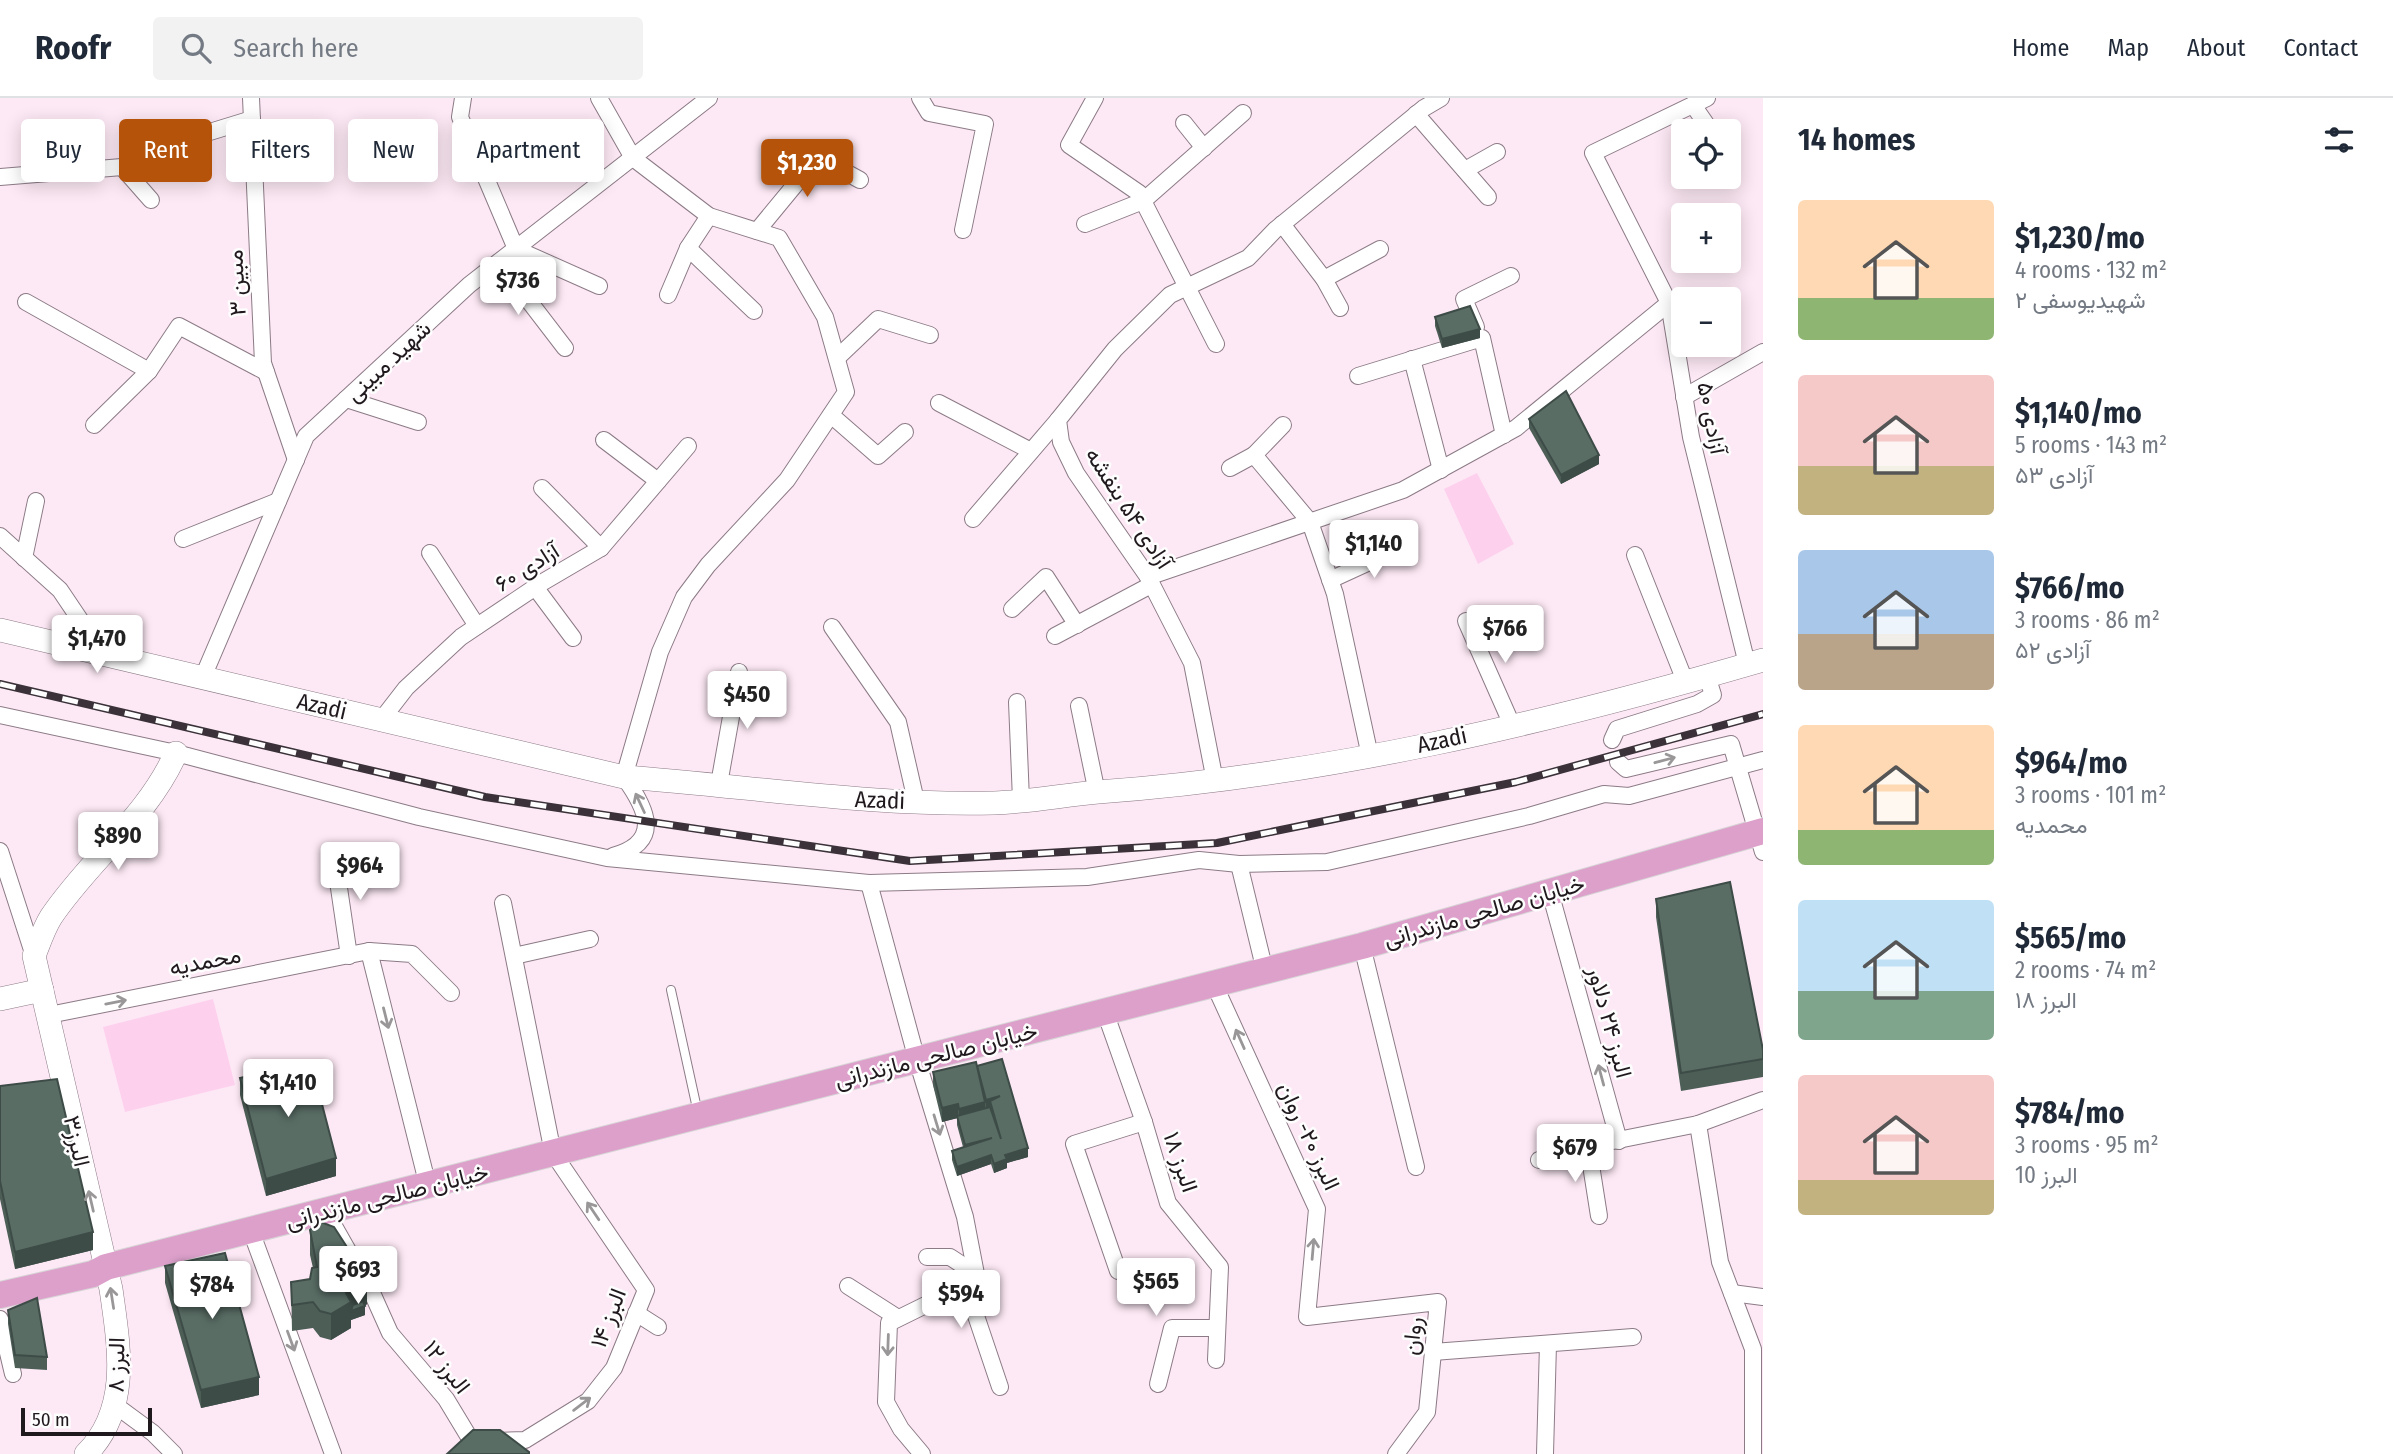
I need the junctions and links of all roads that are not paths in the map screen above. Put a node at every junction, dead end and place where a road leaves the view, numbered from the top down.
1 (251, 98) edge
2 (463, 98) edge
3 (599, 98) edge
4 (709, 98) edge
5 (920, 98) edge
6 (1095, 98) edge
7 (1441, 98) edge
8 (1700, 102) edge
9 (1243, 113) dead end
10 (1416, 114) junction
11 (252, 119) edge
12 (1706, 119) edge
13 (1184, 123) dead end
14 (1204, 148) junction
15 (1497, 152) dead end
16 (634, 158) junction
17 (119, 167) edge
18 (1465, 170) junction
19 (0, 177) edge
20 (860, 180) dead end
21 (135, 182) edge
22 (255, 182) edge
23 (1488, 197) dead end
24 (151, 200) dead end
25 (1143, 201) junction
26 (709, 216) junction
27 (1085, 224) dead end
28 (1282, 224) junction
29 (963, 230) dead end
30 (757, 232) junction
31 (688, 248) junction
32 (516, 249) junction
33 (1380, 249) dead end
34 (499, 262) junction
35 (1511, 276) dead end
36 (1324, 279) junction
37 (599, 286) dead end
38 (1185, 288) junction
39 (668, 295) dead end
40 (26, 302) dead end
41 (1669, 303) junction
42 (1340, 308) dead end
43 (754, 311) dead end
44 (930, 335) dead end
45 (1482, 338) junction
46 (1216, 344) dead end
47 (565, 348) dead end
48 (1763, 352) edge
49 (837, 358) junction
50 (1412, 359) junction
51 (149, 371) junction
52 (266, 372) junction
53 (1358, 376) dead end
54 (1684, 397) junction
55 (346, 399) junction
56 (939, 403) dead end
57 (831, 415) junction
58 (1058, 420) junction
59 (418, 422) dead end
60 (94, 425) dead end
61 (1283, 425) dead end
62 (905, 432) dead end
63 (1504, 435) junction
64 (604, 440) dead end
65 (688, 446) dead end
66 (1031, 451) junction
67 (1254, 455) junction
68 (296, 460) junction
69 (1230, 468) dead end
70 (1441, 470) junction
71 (658, 481) junction
72 (542, 488) dead end
73 (36, 501) dead end
74 (278, 501) junction
75 (973, 519) dead end
76 (1310, 522) junction
77 (0, 536) edge
78 (183, 539) dead end
79 (1402, 547) dead end
80 (601, 548) junction
81 (430, 553) dead end
82 (1635, 555) dead end
83 (24, 558) junction
84 (1330, 580) junction
85 (1150, 581) junction
86 (535, 587) junction
87 (1012, 609) dead end
88 (1466, 621) dead end
89 (1077, 625) junction
90 (477, 626) junction
91 (832, 627) dead end
92 (0, 630) edge
93 (1055, 636) dead end
94 (573, 638) dead end
95 (103, 654) junction
96 (1755, 662) edge
97 (739, 672) dead end
98 (203, 677) junction
99 (1696, 679) junction
100 (1017, 702) dead end
101 (1079, 706) dead end
102 (0, 715) edge
103 (382, 719) junction
104 (1511, 725) junction
105 (1612, 740) dead end
106 (176, 753) junction
107 (1370, 755) junction
108 (1763, 760) edge
109 (1618, 762) dead end
110 (1738, 767) junction
111 (624, 777) junction
112 (1215, 781) junction
113 (719, 784) junction
114 (1097, 793) junction
115 (1021, 800) junction
116 (916, 801) junction
117 (1761, 839) edge
118 (0, 851) edge
119 (334, 853) dead end
120 (607, 858) junction
121 (1239, 864) junction
122 (869, 883) junction
123 (1550, 892) junction
124 (503, 903) dead end
125 (590, 939) dead end
126 (1362, 946) junction
127 (369, 951) junction
128 (34, 956) junction
129 (349, 956) junction
130 (514, 956) junction
131 (1265, 971) junction
132 (1214, 984) junction
133 (42, 990) junction
134 (671, 990) dead end
135 (451, 993) dead end
136 (0, 999) edge
137 (1105, 1012) junction
138 (48, 1015) junction
139 (917, 1060) junction
140 (1763, 1100) edge
141 (699, 1116) junction
142 (1144, 1122) junction
143 (1698, 1124) junction
144 (1619, 1141) junction
145 (1588, 1146) junction
146 (553, 1153) junction
147 (1539, 1160) dead end
148 (1416, 1167) dead end
149 (428, 1186) junction
150 (326, 1212) junction
151 (1599, 1216) dead end
152 (251, 1231) junction
153 (927, 1257) dead end
154 (106, 1267) junction
155 (1118, 1271) dead end
156 (976, 1274) junction
157 (0, 1281) edge
158 (848, 1286) dead end
159 (1732, 1293) junction
160 (0, 1295) edge
161 (1763, 1297) edge
162 (636, 1313) junction
163 (1307, 1317) joint
164 (898, 1318) junction
165 (0, 1319) edge
166 (658, 1327) dead end
167 (1217, 1328) junction
168 (1633, 1337) dead end
169 (1548, 1344) junction
170 (1433, 1352) junction
171 (1216, 1360) dead end
172 (13, 1374) dead end
173 (1158, 1384) dead end
174 (1000, 1387) dead end
175 (115, 1405) junction
176 (466, 1445) joint
177 (529, 1447) edge
178 (96, 1450) edge
179 (919, 1453) edge
180 (174, 1454) edge
181 (333, 1454) edge
182 (1396, 1454) edge
183 (1545, 1454) edge
184 (1753, 1454) edge

1 - 11 street, مبین ۳
2 - 32 street
3 - 16 street
4 - 16 street, شهید مبینی
5 - 29 street
6 - 25 street
7 - 10 street
8 - 12 street
8 - 41 street, آزادی ۵۰
9 - 14 street
10 - 18 street
10 - 28 street
13 - 14 street
14 - 25 street
15 - 18 street
16 - 26 street
16 - 32 street, شهید مبینی
17 - 19 street
18 - 23 street
20 - 30 street
21 - 24 street
22 - 52 street, مبین ۳
25 - 27 street
25 - 38 street
26 - 30 street
26 - 31 street
28 - 36 street
28 - 38 street
30 - 49 street
31 - 39 street
31 - 43 street
32 - 34 street, شهید مبینی
32 - 37 street
33 - 36 street
34 - 47 street
34 - 55 street, شهید مبینی
35 - 45 street
36 - 42 street
38 - 46 street
38 - 58 street
40 - 51 street
41 - 54 street, آزادی ۵۰
41 - 63 street
44 - 49 street
45 - 50 street
45 - 63 street
48 - 54 street
49 - 57 street
50 - 53 street
50 - 70 street
51 - 52 street
51 - 60 street
52 - 68 street, مبین ۳
54 - 96 street, آزادی ۵۰
55 - 59 street
55 - 68 street, شهید مبینی
56 - 66 street
57 - 62 street
57 - 111 street
58 - 66 street
58 - 85 street, آزادی ۵۴ بنفشه
61 - 67 street
63 - 70 street
64 - 71 street
65 - 71 street, آزادی ۶۰
66 - 75 street
67 - 69 street
67 - 76 street
68 - 74 street, شهید مبینی
70 - 76 street
71 - 80 street, آزادی ۶۰
72 - 80 street
73 - 83 street
74 - 78 street
74 - 98 street, شهید مبینی
76 - 84 street
76 - 85 street
77 - 83 street
79 - 84 street
80 - 86 street, آزادی ۶۰
81 - 90 street
82 - 99 street
83 - 95 street
84 - 107 street
85 - 89 street
85 - 112 street, آزادی ۵۴ بنفشه
86 - 90 street, آزادی ۶۰
86 - 94 street
87 - 89 street
88 - 104 street
89 - 93 street
90 - 103 street, آزادی ۶۰
91 - 116 street
92 - 95 main road, Azadi
95 - 98 main road, Azadi
96 - 99 main road, Azadi
97 - 113 street
98 - 103 main road, Azadi
99 - 104 main road, Azadi
99 - 105 street
100 - 115 street
101 - 114 street
102 - 106 street
103 - 111 main road, Azadi
104 - 107 main road, Azadi
106 - 120 street
106 - 128 main road
107 - 112 main road, Azadi
108 - 110 street
109 -> 110 street
110 - 117 street
110 - 121 street
111 - 113 main road, Azadi
120 -> 111 street
112 - 114 main road, Azadi
113 - 116 main road, Azadi
114 - 115 main road, Azadi
115 - 116 main road, Azadi
117 - 123 main road, خیابان صالحی مازندرانی
118 - 128 street
119 - 129 street
120 - 122 street
121 - 122 street
121 - 131 street
122 - 139 street
123 - 126 main road, خیابان صالحی مازندرانی
144 -> 123 street, البرز ۲۴ دلاور
124 - 130 street
125 - 130 street
126 - 131 main road, خیابان صالحی مازندرانی
126 - 148 street
127 - 129 street, محمدیه
127 - 135 street, محمدیه
127 -> 149 street
128 - 133 main road
138 -> 129 street, محمدیه
130 - 146 street
131 - 132 main road, خیابان صالحی مازندرانی
132 - 137 main road, خیابان صالحی مازندرانی
163 -> 132 street, البرز ۲۰- روان
133 - 136 main road
133 - 138 main road
134 - 141 lane
137 - 139 main road, خیابان صالحی مازندرانی
137 - 142 street, البرز ۱۸
154 -> 138 main road, البرز۳
139 - 141 main road, خیابان صالحی مازندرانی
139 -> 156 street
140 - 143 street
141 - 146 main road, خیابان صالحی مازندرانی
142 - 155 street
142 - 167 street, البرز ۱۸
143 - 144 street
143 - 159 street
144 - 145 street
145 - 147 street
145 - 151 street
146 - 149 main road, خیابان صالحی مازندرانی
162 -> 146 street, البرز ۱۴
149 - 150 main road, خیابان صالحی مازندرانی
150 - 152 main road, خیابان صالحی مازندرانی
150 - 176 street, البرز ۱۲
152 - 154 main road, خیابان صالحی مازندرانی
152 -> 181 street
153 - 156 street
154 - 157 main road, خیابان صالحی مازندرانی
154 - 160 main road, خیابان صالحی مازندرانی
175 -> 154 main road, البرز ۸
156 - 164 street
156 - 174 street
158 - 164 street
159 - 161 street
159 - 184 street
162 - 166 street
177 -> 162 street, البرز ۱۴
163 - 170 street, روان
164 -> 179 street
165 - 172 street
167 - 171 street, البرز ۱۸
167 - 173 street
168 - 169 street
169 - 170 street
169 - 183 street
170 - 182 street, روان
175 - 178 main road, البرز ۸
175 - 180 street
176 - 177 street, البرز ۱۴

